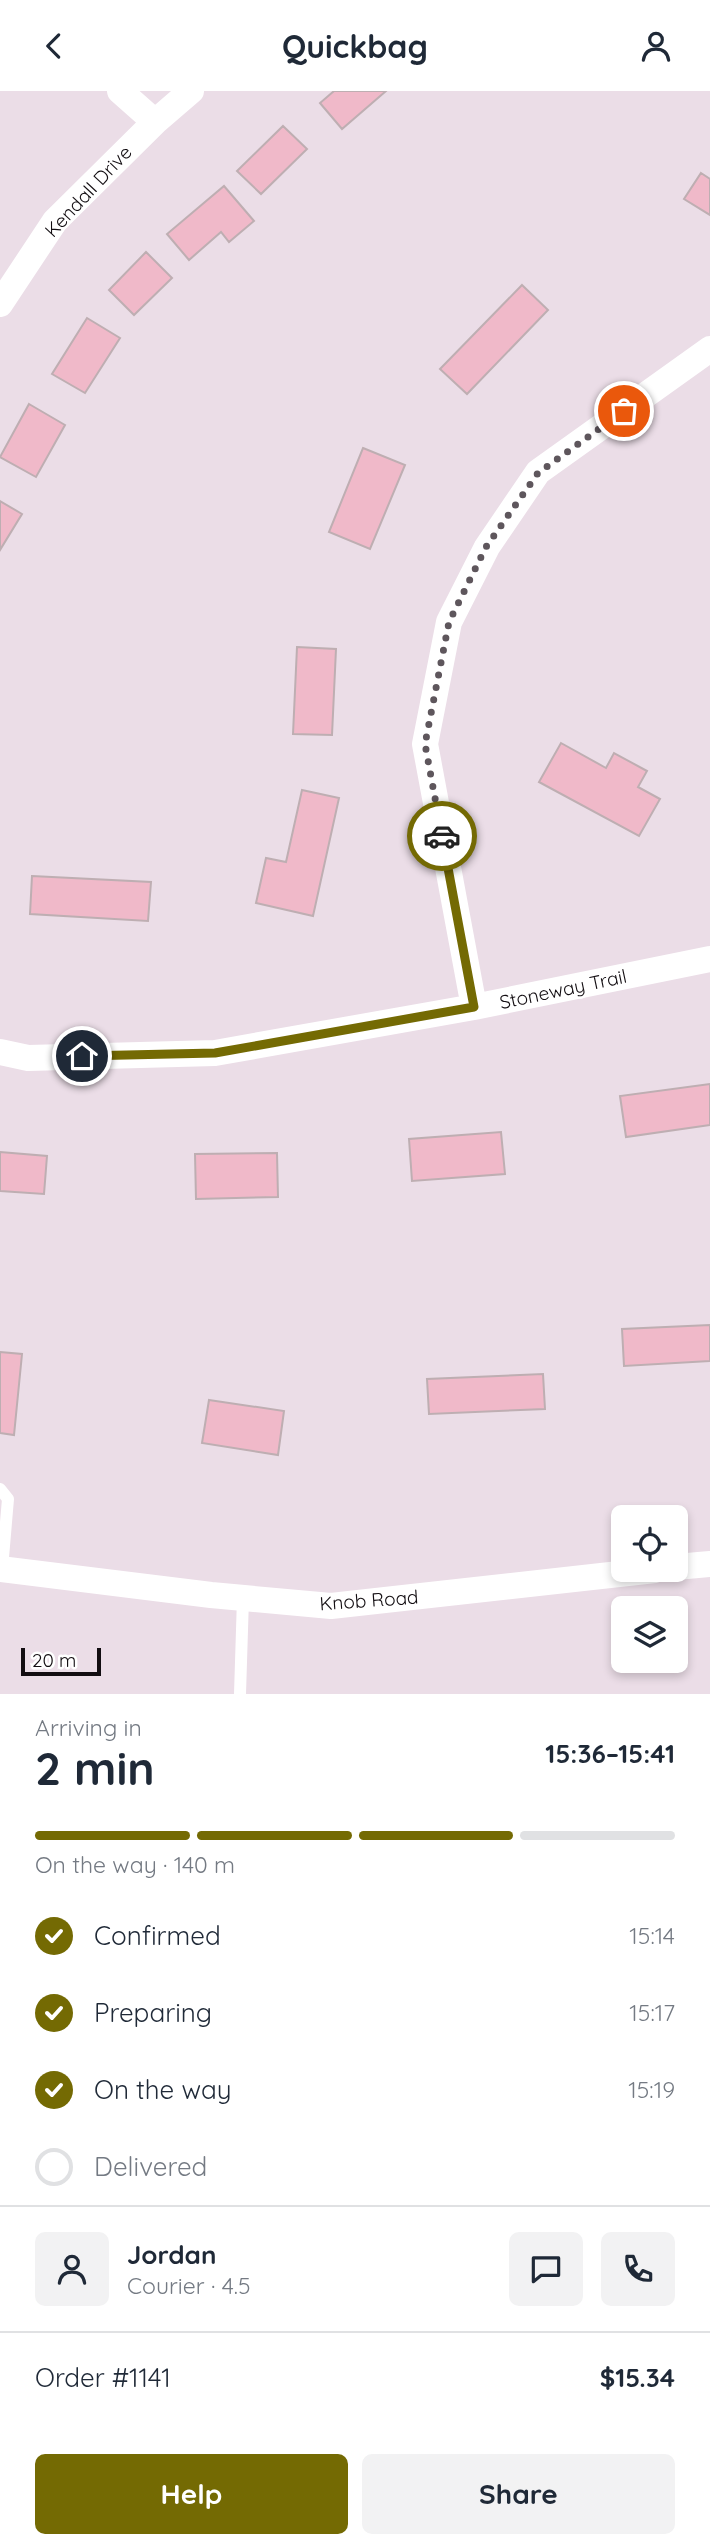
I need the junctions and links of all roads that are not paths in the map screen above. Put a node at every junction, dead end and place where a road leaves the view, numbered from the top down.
1 (120, 91) edge
2 (191, 91) edge
3 (155, 122) junction
4 (0, 304) edge
5 (710, 349) edge
6 (710, 959) edge
7 (474, 1007) junction
8 (0, 1052) edge
9 (0, 1489) edge
10 (710, 1564) edge
11 (688, 1566) edge
12 (1, 1569) edge
13 (611, 1575) edge
14 (243, 1598) junction
15 (240, 1694) edge

1 - 3 street
2 - 3 street, Kendall Drive
3 - 4 street, Kendall Drive
5 - 7 street
6 - 7 street, Stoneway Trail
7 - 8 street, Stoneway Trail
9 - 12 lane
10 - 11 street
12 - 14 street, Knob Road
13 - 14 street, Knob Road
14 - 15 lane

